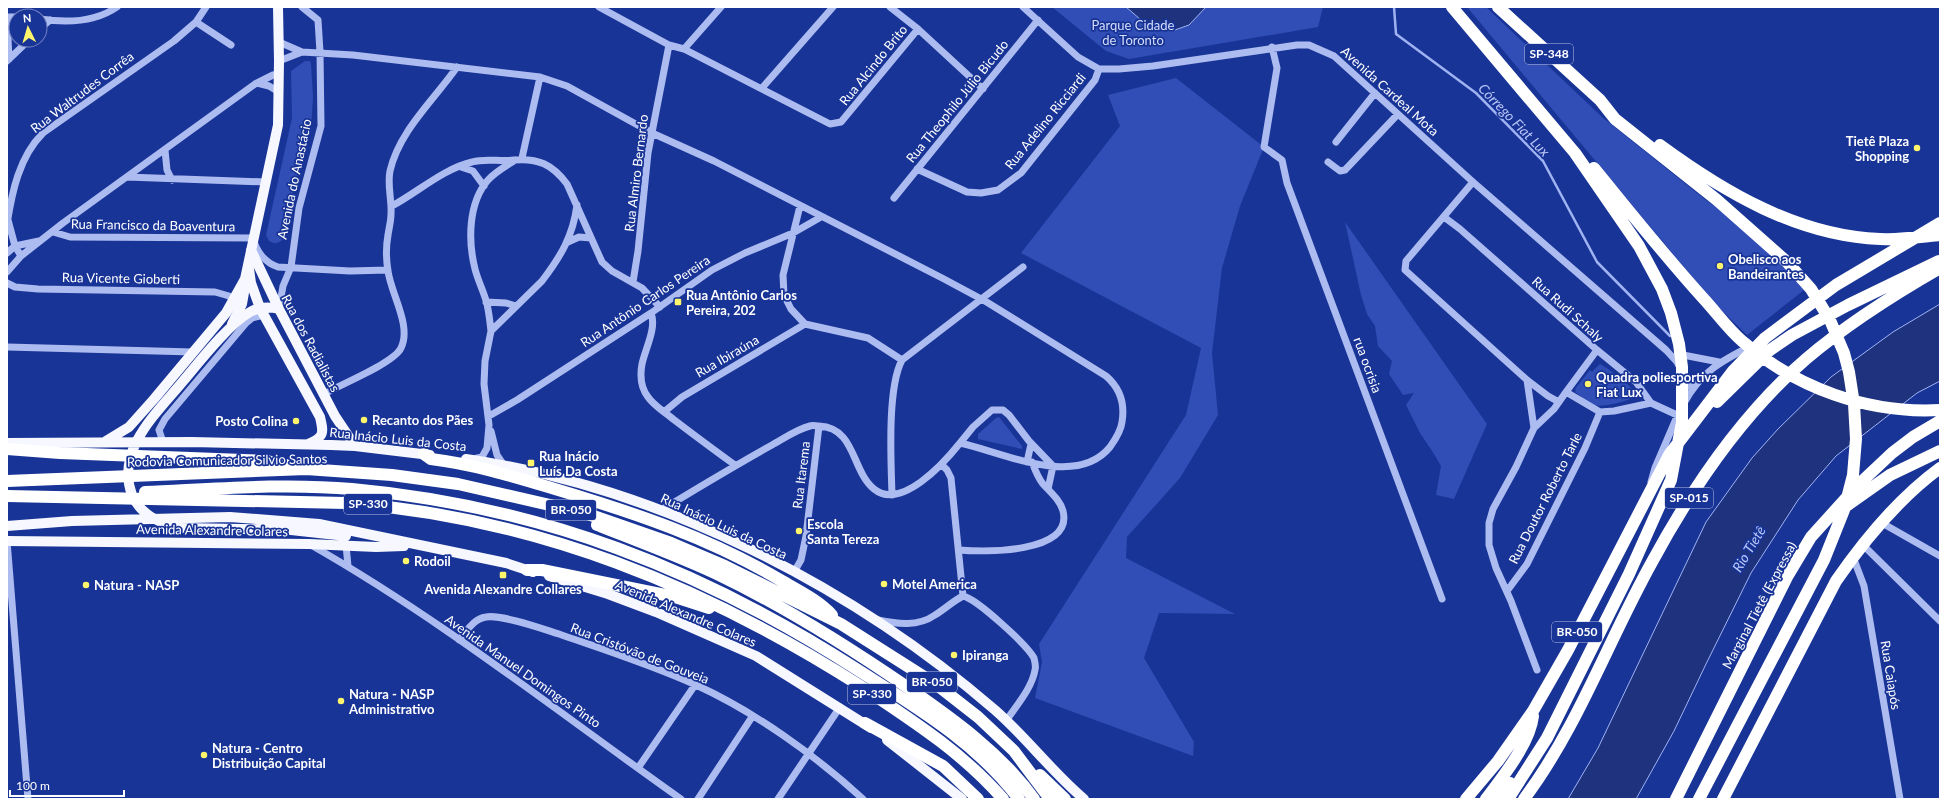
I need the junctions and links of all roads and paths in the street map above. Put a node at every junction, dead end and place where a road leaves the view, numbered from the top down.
1 (117, 7) edge
2 (206, 7) edge
3 (278, 7) edge
4 (302, 7) edge
5 (599, 7) edge
6 (721, 7) edge
7 (833, 7) edge
8 (890, 7) edge
9 (1024, 7) edge
10 (1452, 7) edge
11 (1498, 7) edge
12 (609, 9) edge
13 (7, 17) edge
14 (50, 20) edge
15 (1038, 20) junction
16 (196, 22) junction
17 (918, 29) junction
18 (279, 42) junction
19 (669, 44) junction
20 (231, 45) dead end
21 (1272, 47) junction
22 (21, 48) edge
23 (684, 49) junction
24 (302, 52) junction
25 (320, 52) junction
26 (8, 60) edge
27 (279, 61) junction
28 (457, 67) junction
29 (1099, 69) junction
30 (279, 74) junction
31 (540, 77) junction
32 (257, 83) junction
33 (762, 88) junction
34 (983, 89) junction
35 (279, 92) junction
36 (1375, 94) junction
37 (1600, 100) junction
38 (1398, 114) junction
39 (652, 133) junction
40 (1336, 142) dead end
41 (165, 150) junction
42 (1575, 153) junction
43 (519, 159) junction
44 (1328, 162) dead end
45 (460, 167) junction
46 (917, 169) junction
47 (127, 177) junction
48 (172, 180) junction
49 (265, 182) junction
50 (1474, 182) junction
51 (484, 186) junction
52 (9, 196) edge
53 (894, 198) dead end
54 (576, 205) junction
55 (392, 206) junction
56 (800, 206) junction
57 (822, 217) junction
58 (1444, 217) junction
59 (7, 222) edge
60 (1940, 223) edge
61 (53, 232) junction
62 (793, 233) junction
63 (1940, 235) edge
64 (252, 238) junction
65 (591, 238) junction
66 (42, 241) junction
67 (568, 242) junction
68 (15, 246) junction
69 (250, 248) junction
70 (7, 253) edge
71 (21, 256) junction
72 (7, 260) edge
73 (1940, 260) edge
74 (249, 263) junction
75 (12, 265) junction
76 (291, 267) junction
77 (1023, 267) dead end
78 (1940, 268) edge
79 (388, 270) junction
80 (7, 272) edge
81 (245, 279) junction
82 (7, 282) edge
83 (633, 282) junction
84 (980, 299) junction
85 (234, 301) junction
86 (486, 302) junction
87 (516, 306) junction
88 (660, 307) junction
89 (279, 309) junction
90 (262, 311) junction
91 (651, 313) junction
92 (805, 324) junction
93 (229, 329) junction
94 (491, 331) junction
95 (1765, 338) junction
96 (7, 347) edge
97 (1597, 350) junction
98 (1666, 350) junction
99 (193, 352) junction
100 (902, 360) junction
101 (1719, 362) junction
102 (310, 369) junction
103 (295, 375) junction
104 (1527, 380) junction
105 (1692, 389) junction
106 (1566, 392) junction
107 (324, 394) junction
108 (1559, 402) junction
109 (1651, 403) junction
110 (1940, 410) edge
111 (664, 412) junction
112 (1600, 412) junction
113 (1677, 415) junction
114 (489, 416) junction
115 (1940, 421) edge
116 (1693, 422) junction
117 (489, 425) junction
118 (819, 426) junction
119 (1534, 428) junction
120 (106, 441) junction
121 (163, 442) junction
122 (7, 443) edge
123 (960, 444) junction
124 (1032, 444) junction
125 (306, 445) junction
126 (355, 446) junction
127 (7, 449) edge
128 (1940, 451) edge
129 (424, 454) junction
130 (469, 459) junction
131 (1029, 462) junction
132 (735, 465) junction
133 (942, 465) junction
134 (1053, 466) junction
135 (505, 467) junction
136 (1940, 468) edge
137 (306, 469) junction
138 (7, 481) edge
139 (1048, 490) junction
140 (1650, 490) junction
141 (892, 495) junction
142 (7, 496) edge
143 (44, 496) junction
144 (518, 497) junction
145 (661, 510) junction
146 (1832, 513) junction
147 (1882, 523) junction
148 (7, 526) edge
149 (378, 536) junction
150 (7, 541) edge
151 (309, 544) junction
152 (346, 545) junction
153 (416, 545) junction
154 (1863, 545) junction
155 (959, 550) junction
156 (1940, 556) edge
157 (1853, 557) junction
158 (348, 566) junction
159 (527, 570) junction
160 (794, 572) junction
161 (1507, 591) junction
162 (963, 596) junction
163 (1442, 599) dead end
164 (747, 619) junction
165 (872, 619) junction
166 (1940, 621) edge
167 (841, 624) junction
168 (459, 640) junction
169 (1537, 670) dead end
170 (695, 685) junction
171 (840, 707) junction
172 (1534, 711) junction
173 (752, 717) junction
174 (1006, 720) junction
175 (865, 723) junction
176 (1547, 738) junction
177 (1014, 750) junction
178 (809, 753) junction
179 (638, 768) junction
180 (1466, 798) edge
181 (28, 799) edge
182 (681, 799) edge
183 (698, 799) edge
184 (778, 799) edge
185 (863, 799) edge
186 (962, 799) edge
187 (978, 799) edge
188 (1003, 799) edge
189 (1019, 799) edge
190 (1034, 799) edge
191 (1050, 799) edge
192 (1065, 799) edge
193 (1084, 799) edge
194 (1486, 799) edge
195 (1497, 799) edge
196 (1508, 799) edge
197 (1524, 799) edge
198 (1676, 799) edge
199 (1699, 799) edge
200 (1723, 799) edge
201 (1900, 799) edge

1 - 14 street
2 - 16 street, Rua Waltrudes Corrêa
3 - 18 main road, Avenida do Anastácio
4 - 25 street, Avenida do Anastácio
5 - 12 street
6 - 23 street
7 - 33 street
8 - 17 street
9 - 15 street, Avenida Cardeal Mota
10 - 42 highway, SP-348
11 - 37 highway, SP-348
12 - 19 street
13 - 26 street
15 - 29 street, Avenida Cardeal Mota
15 - 34 street, Rua Theophilo Júlio Bicudo
16 - 20 street
16 - 52 street, Rua Waltrudes Corrêa
17 - 33 street, Rua Alcindo Brito
17 - 34 street
18 - 24 street
18 - 27 main road, Avenida do Anastácio
19 - 23 street
19 - 39 street, Rua Almiro Bernardo
21 - 29 street, Avenida Cardeal Mota
21 - 36 street, Avenida Cardeal Mota
21 - 163 street, rua ocrisia
22 - 26 street
23 - 33 street
24 - 25 street
24 - 27 street
25 - 28 street
25 - 76 street, Avenida do Anastácio
27 - 30 main road, Avenida do Anastácio
28 - 31 street
28 - 55 street
29 - 46 street, Rua Adelino Ricciardi
30 - 32 street
30 - 35 main road, Avenida do Anastácio
31 - 39 street
31 - 43 street
32 - 35 street
32 - 41 street
34 - 46 street, Rua Theophilo Júlio Bicudo
35 - 49 main road, Avenida do Anastácio
36 - 38 street, Avenida Cardeal Mota
36 - 40 street
37 - 63 highway
37 - 199 highway
38 - 44 street
38 - 50 street, Avenida Cardeal Mota
39 - 56 street
39 - 83 street, Rua Almiro Bernardo
41 - 47 street
41 - 48 street
42 - 110 highway
42 - 176 highway
43 - 45 street
43 - 51 street
43 - 54 street
45 - 51 street
45 - 55 street
46 - 53 street, Rua Theophilo Júlio Bicudo
47 - 48 street
47 - 61 street
48 - 49 street
49 - 64 main road, Avenida do Anastácio
50 - 58 street
50 - 98 street, Avenida Cardeal Mota
51 - 86 street
52 - 59 street, Rua Waltrudes Corrêa
54 - 65 street
54 - 67 street
55 - 79 street
56 - 57 street
56 - 62 street
57 - 62 street, Rua Antônio Carlos Pereira
57 - 84 street
58 - 97 street, Rua Rudi Schaly
58 - 104 street
59 - 68 street, Rua Waltrudes Corrêa
60 - 95 highway
61 - 64 street, Rua Francisco da Boaventura
61 - 66 street
62 - 88 street, Rua Antônio Carlos Pereira
62 - 92 street
64 - 69 main road, Avenida do Anastácio
64 - 76 street
65 - 67 street
65 - 83 street
66 - 68 street
66 - 71 street
67 - 87 street
68 - 70 street
68 - 71 street, Rua Waltrudes Corrêa
69 - 74 main road, Avenida do Anastácio
69 - 89 main road, Rua dos Radialistas
71 - 75 street
72 - 75 street
73 - 116 highway
74 - 81 main road, Avenida do Anastácio
74 - 90 main road
75 - 80 street
76 - 79 street
76 - 89 street, Avenida do Anastácio
77 - 84 street
78 - 197 highway, SP-015
79 - 107 street
81 - 85 main road, Avenida do Anastácio
81 - 93 main road
82 - 85 street, Rua Vicente Gioberti
83 - 88 street
84 - 100 street
84 - 134 street
85 - 99 main road, Avenida do Anastácio
86 - 87 street
86 - 94 street
87 - 94 street
88 - 91 street, Rua Antônio Carlos Pereira
89 - 90 main road
89 - 102 main road, Rua dos Radialistas
90 - 93 main road
90 - 103 main road
90 - 121 street
91 - 111 street
91 - 114 street, Rua Antônio Carlos Pereira
92 - 100 street
92 - 111 street, Rua Ibiraúna
93 - 149 main road
94 - 114 street
95 - 101 street
95 - 116 highway
96 - 99 street
97 - 106 street
97 - 109 street, Rua Rudi Schaly
98 - 101 street, Avenida Cardeal Mota
98 - 105 street, Avenida Cardeal Mota
99 - 120 main road, Avenida do Anastácio
100 - 141 street
101 - 105 street
102 - 103 main road
102 - 107 main road, Rua dos Radialistas
103 - 125 main road
104 - 108 street
104 - 119 street
105 - 113 street
106 - 108 street
106 - 112 street
107 - 126 main road, Rua dos Radialistas
108 - 119 street
109 - 112 street
109 - 113 street, Rua Rudi Schaly
111 - 132 street
112 - 161 street, Rua Doutor Roberto Tarle
113 - 140 street
114 - 117 street
115 - 146 highway, Marginal Tietê (Expressa)
116 - 140 highway, BR-050
117 - 130 street
117 - 135 street
118 - 132 street
118 - 141 street
118 - 160 street, Rua Itarema
119 - 161 street
120 - 121 main road, Rua Inácio Luis da Costa
120 - 122 main road, Rua Inácio Luis da Costa
121 - 125 main road, Rua Inácio Luis da Costa
123 - 124 street
123 - 131 street
123 - 133 street
124 - 131 street
124 - 134 street
125 - 126 main road, Rua Inácio Luis da Costa
126 - 129 main road, Rua Inácio Luis da Costa
127 - 137 highway
128 - 146 highway
129 - 130 main road, Rua Inácio Luis da Costa
129 - 167 highway
130 - 135 main road, Rua Inácio Luis da Costa
131 - 134 street
131 - 139 street
132 - 145 street
133 - 141 street
133 - 155 street
134 - 139 street
135 - 145 main road, Rua Inácio Luis da Costa
136 - 147 highway
137 - 138 highway, Rodovia Comunicador Silvio Santos / SP-330
137 - 144 highway, Rodovia Comunicador Silvio Santos / SP-330
139 - 155 street
140 - 172 highway, BR-050
142 - 143 highway, SP-330
143 - 164 highway, SP-330
143 - 189 highway
144 - 167 highway, Rodovia Comunicador Silvio Santos / BR-050
144 - 190 highway
145 - 160 main road, Rua Inácio Luis da Costa
146 - 198 highway, Marginal Tietê (Expressa)
147 - 154 highway
147 - 156 street
148 - 149 main road
149 - 153 main road
150 - 151 main road, Avenida Alexandre Colares
150 - 181 street
151 - 152 main road, Avenida Alexandre Colares
151 - 158 street, Avenida Manuel Domingos Pinto
152 - 153 main road, Avenida Alexandre Colares
152 - 158 street
153 - 159 main road
154 - 157 highway
154 - 166 street
155 - 162 street
157 - 200 highway
157 - 201 street, Rua Caiapós
158 - 168 street, Avenida Manuel Domingos Pinto
159 - 164 highway
159 - 171 main road, Avenida Alexandre Colares
160 - 165 main road, Rua Inácio Luis da Costa
161 - 169 street
162 - 165 street, Rua Inácio Luis da Costa
162 - 174 street
164 - 188 highway, SP-330
165 - 174 main road, Rua Inácio Luis da Costa
167 - 177 highway, Rodovia Comunicador Silvio Santos / BR-050
168 - 170 street, Rua Cristóvão de Gouveia
168 - 179 street, Avenida Manuel Domingos Pinto
170 - 173 street, Rua Cristóvão de Gouveia
170 - 179 street
171 - 175 main road, Avenida Alexandre Colares
171 - 178 street
172 - 180 highway, BR-050
172 - 194 highway
173 - 178 street, Rua Cristóvão de Gouveia
173 - 183 street
174 - 193 main road, Rua Inácio Luis da Costa
175 - 186 main road, Avenida Alexandre Colares
175 - 187 highway
176 - 195 highway
176 - 196 highway
177 - 191 highway, Rodovia Comunicador Silvio Santos
177 - 192 highway
178 - 184 street
178 - 185 street, Rua Cristóvão de Gouveia
179 - 182 street, Avenida Manuel Domingos Pinto

